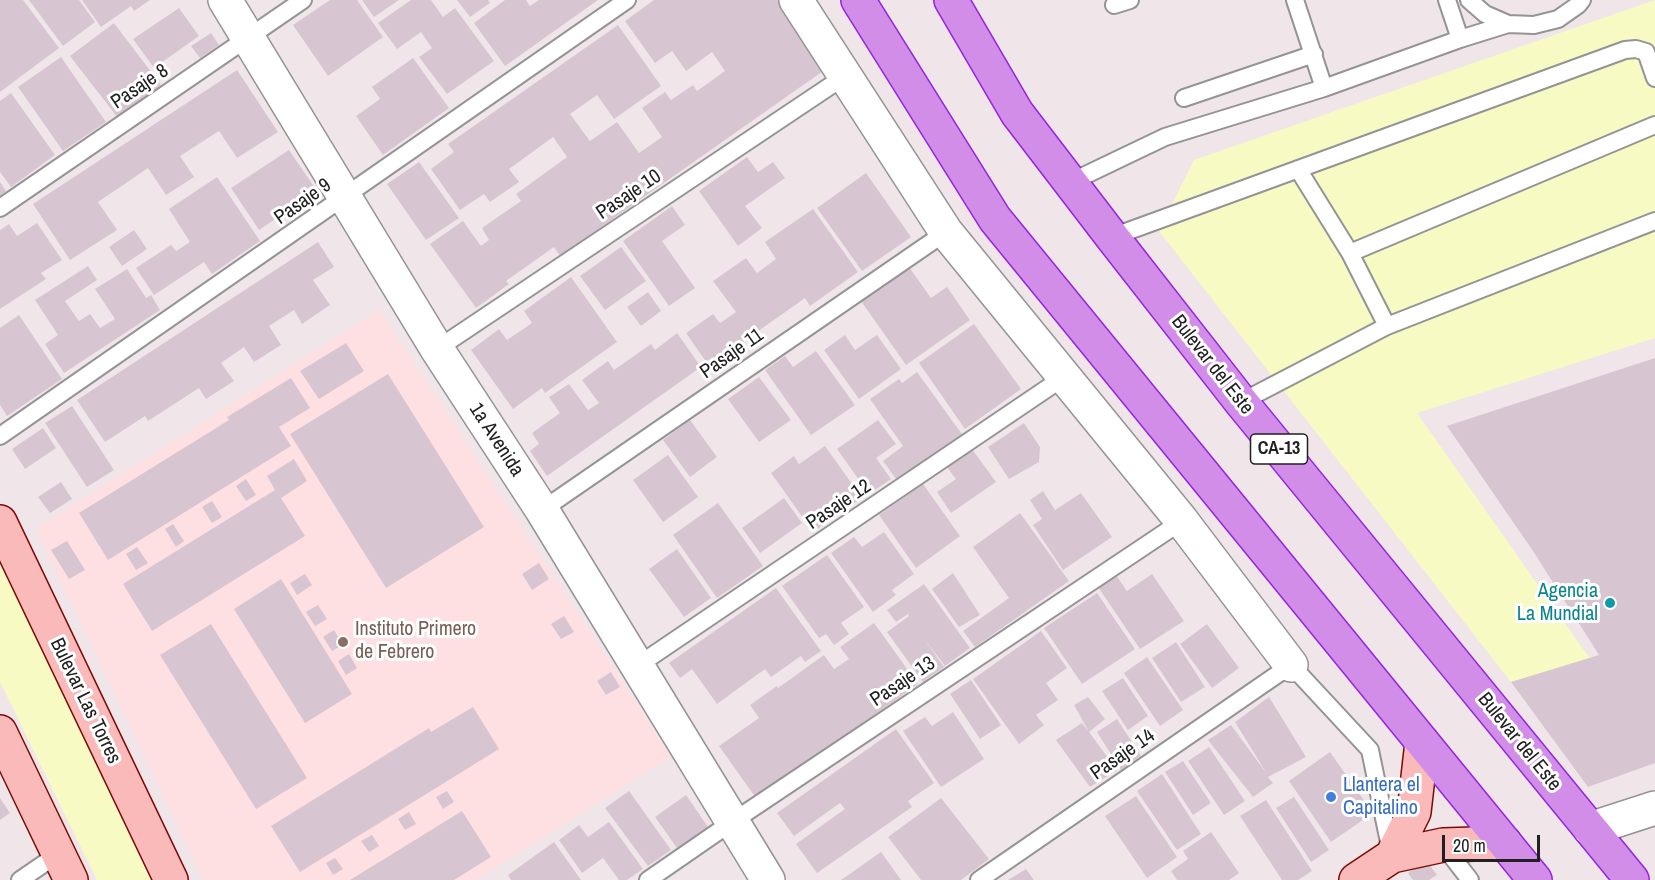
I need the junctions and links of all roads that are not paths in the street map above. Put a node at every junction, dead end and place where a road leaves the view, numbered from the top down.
1 (225, 0) edge
2 (303, 0) edge
3 (627, 0) edge
4 (796, 0) edge
5 (858, 0) edge
6 (951, 0) edge
7 (1130, 0) edge
8 (1295, 0) edge
9 (1447, 0) edge
10 (1469, 0) edge
11 (1582, 0) edge
12 (1114, 5) dead end
13 (1508, 24) junction
14 (248, 38) junction
15 (1460, 39) junction
16 (1314, 54) junction
17 (845, 76) junction
18 (1655, 78) edge
19 (1324, 88) junction
20 (1184, 98) dead end
21 (1655, 125) edge
22 (1298, 169) junction
23 (1071, 182) junction
24 (345, 198) junction
25 (0, 208) edge
26 (1655, 221) edge
27 (946, 232) junction
28 (1112, 237) junction
29 (1350, 253) junction
30 (1387, 326) junction
31 (437, 349) junction
32 (1064, 377) junction
33 (1241, 402) junction
34 (0, 436) edge
35 (542, 510) junction
36 (1182, 521) junction
37 (0, 522) edge
38 (1291, 664) junction
39 (637, 666) junction
40 (0, 732) edge
41 (1422, 742) junction
42 (1655, 808) edge
43 (732, 822) junction
44 (1590, 829) junction
45 (1505, 843) junction
46 (1443, 845) junction
47 (1392, 856) junction
48 (64, 867) edge
49 (20, 880) edge
50 (171, 880) edge
51 (648, 880) edge
52 (768, 880) edge
53 (980, 880) edge
54 (1356, 880) edge
55 (1470, 880) edge
56 (1535, 880) edge
57 (1632, 880) edge

1 - 14 street, 1a Avenida
2 - 14 lane, Pasaje 8
3 - 24 lane, Pasaje 9
4 - 17 street
5 - 41 highway
6 - 23 highway, Bulevar del Este / CA-13
7 - 12 lane
8 - 16 lane
9 - 15 lane
10 - 13 lane
11 - 13 lane
13 - 15 lane
14 - 24 street, 1a Avenida
14 - 25 lane, Pasaje 8
15 - 19 lane
16 - 19 lane
16 - 20 lane
17 - 27 street
17 - 31 lane, Pasaje 10
18 - 22 lane
19 - 23 lane
21 - 29 lane
22 - 28 lane
22 - 29 lane
23 - 28 highway, Bulevar del Este / CA-13
24 - 31 street, 1a Avenida
24 - 34 lane, Pasaje 9
26 - 30 lane
27 - 32 street
27 - 35 lane, Pasaje 11
28 - 33 highway, Bulevar del Este / CA-13
29 - 30 lane
30 - 33 lane
31 - 35 street, 1a Avenida
32 - 36 street
32 - 39 lane, Pasaje 12
33 - 44 highway, Bulevar del Este / CA-13
35 - 39 street, 1a Avenida
36 - 38 street
36 - 43 lane, Pasaje 13
37 - 50 street, Bulevar Las Torres
38 - 47 lane
38 - 53 lane, Pasaje 14
39 - 43 street, 1a Avenida
40 - 48 street
41 - 45 highway
41 - 47 street
42 - 44 street
43 - 51 lane, Pasaje 13
43 - 52 street, 1a Avenida
44 - 57 highway, Bulevar del Este / CA-13
45 - 46 street
45 - 56 highway
46 - 47 street
46 - 55 lane
47 - 54 street
48 - 49 lane

